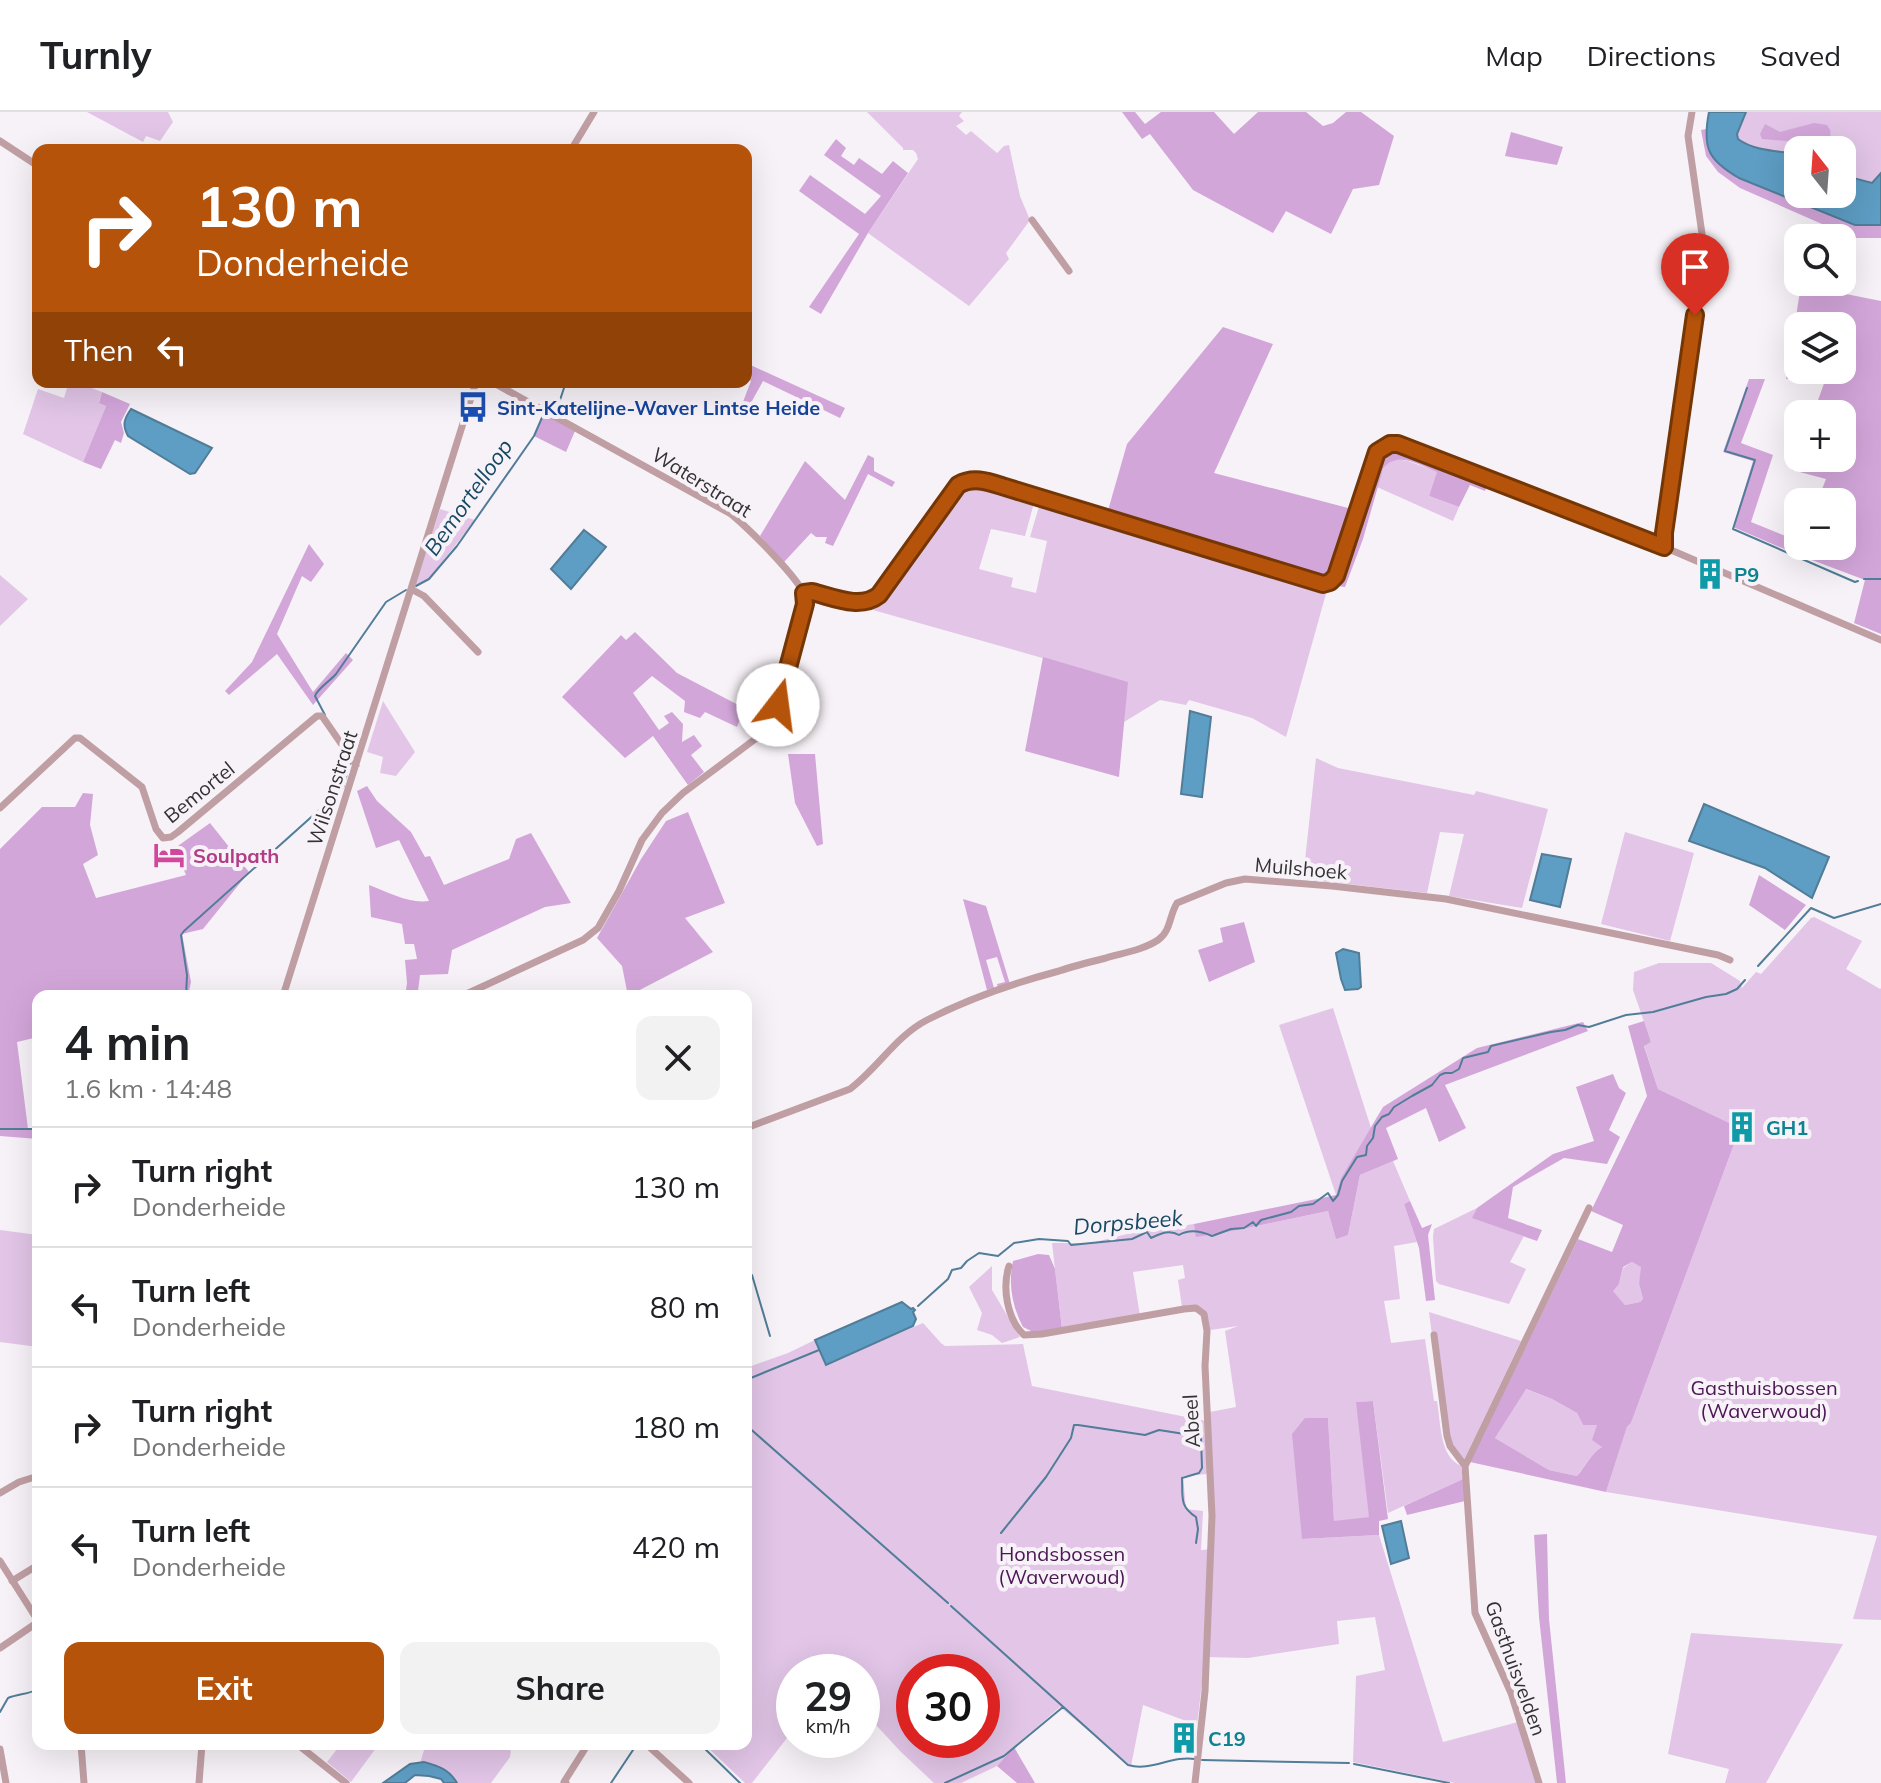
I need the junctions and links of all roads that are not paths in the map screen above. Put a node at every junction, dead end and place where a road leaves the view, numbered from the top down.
1 (594, 112) edge
2 (1692, 112) edge
3 (0, 141) edge
4 (575, 144) edge
5 (32, 162) edge
6 (1032, 220) dead end
7 (1069, 271) dead end
8 (474, 388) edge
9 (503, 388) edge
10 (1664, 547) junction
11 (411, 589) junction
12 (804, 593) junction
13 (1881, 640) edge
14 (478, 652) dead end
15 (356, 765) junction
16 (0, 808) edge
17 (1730, 960) dead end
18 (285, 990) edge
19 (475, 990) edge
20 (752, 1126) edge
21 (1589, 1208) dead end
22 (1009, 1266) dead end
23 (1434, 1335) dead end
24 (1465, 1466) junction
25 (32, 1478) edge
26 (0, 1493) edge
27 (0, 1561) edge
28 (32, 1569) edge
29 (12, 1581) junction
30 (32, 1612) edge
31 (32, 1625) edge
32 (0, 1648) edge
33 (0, 1749) edge
34 (81, 1750) edge
35 (202, 1750) edge
36 (305, 1750) edge
37 (584, 1750) edge
38 (653, 1750) edge
39 (6, 1783) edge
40 (84, 1783) edge
41 (199, 1783) edge
42 (346, 1783) edge
43 (564, 1783) edge
44 (689, 1783) edge
45 (1195, 1783) edge
46 (1539, 1783) edge

1 - 4 street
2 - 10 street
3 - 5 street
6 - 7 street
8 - 11 street, Wilsonstraat
9 - 12 street, Waterstraat
10 - 12 street
10 - 13 street
11 - 14 street
11 - 15 street, Wilsonstraat
12 - 19 street
15 - 16 street, Bemortel
15 - 18 street, Wilsonstraat
17 - 20 street, Muilshoek
21 - 24 street, Gasthuisvelden
22 - 45 street, Abeel
23 - 24 street, Gasthuisvelden
24 - 46 street, Gasthuisvelden
25 - 26 street
27 - 29 street
28 - 29 street
29 - 30 street
31 - 32 street
33 - 39 street
34 - 40 street
35 - 41 street
36 - 42 street
37 - 43 street
38 - 44 street

